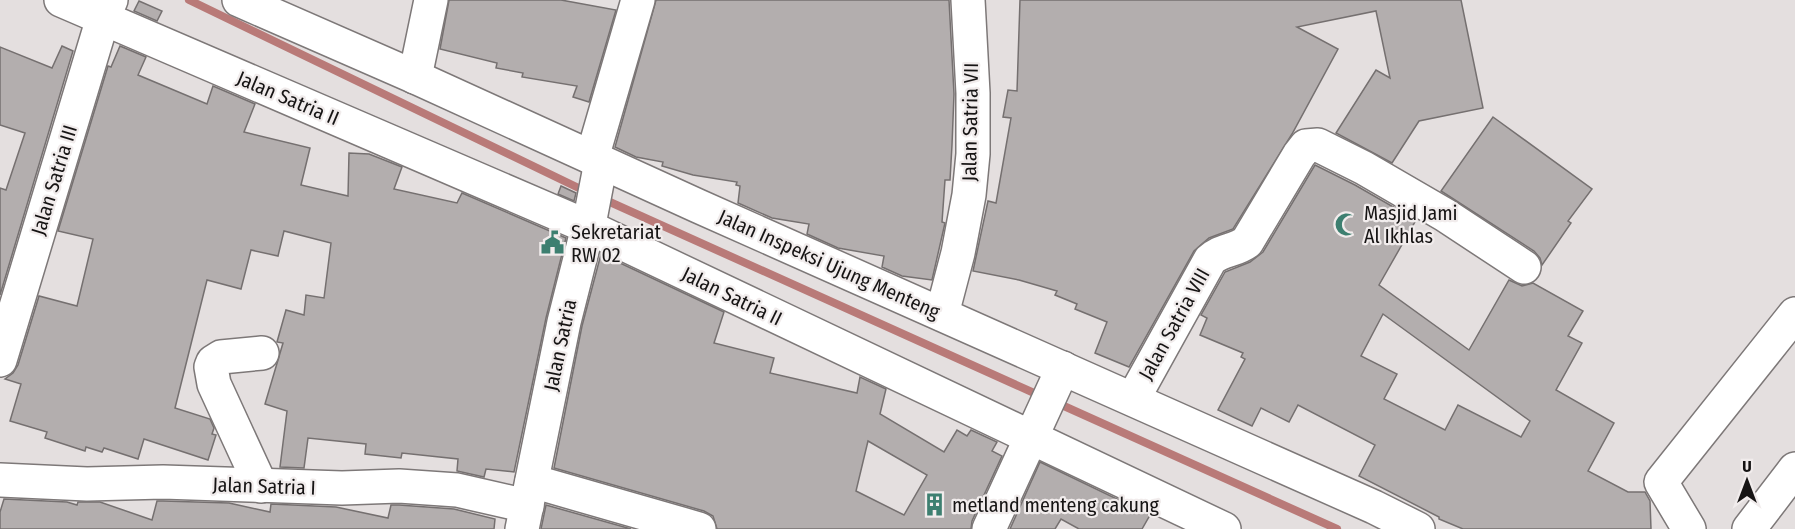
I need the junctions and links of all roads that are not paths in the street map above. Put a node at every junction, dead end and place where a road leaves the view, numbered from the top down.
1 (61, 0) edge
2 (239, 0) edge
3 (431, 0) edge
4 (638, 0) edge
5 (968, 0) edge
6 (107, 8) edge
7 (416, 77) junction
8 (598, 162) junction
9 (588, 222) junction
10 (1524, 267) dead end
11 (942, 314) junction
12 (1795, 314) edge
13 (262, 353) dead end
14 (0, 360) edge
15 (1060, 375) junction
16 (1133, 399) junction
17 (1036, 427) junction
18 (1795, 469) edge
19 (0, 480) edge
20 (261, 486) junction
21 (527, 505) edge
22 (699, 529) edge
23 (988, 529) edge
24 (1224, 529) edge
25 (1418, 529) edge
26 (1689, 529) edge
27 (1749, 529) edge

1 - 6 street, Jalan Satria II
2 - 7 street, Jalan Inspeksi Ujung Menteng
3 - 7 street
4 - 8 street, Jalan Satria
5 - 11 street, Jalan Satria VII
6 - 9 street, Jalan Satria II
6 - 14 street, Jalan Satria III
7 - 8 street, Jalan Inspeksi Ujung Menteng
8 - 9 street, Jalan Satria
8 - 11 street, Jalan Inspeksi Ujung Menteng
9 - 17 street, Jalan Satria II
9 - 21 street, Jalan Satria
10 - 16 street, Jalan Satria VIII
11 - 15 street, Jalan Inspeksi Ujung Menteng
12 - 26 street
13 - 20 street
15 - 16 street, Jalan Inspeksi Ujung Menteng
15 - 17 street
16 - 25 street, Jalan Inspeksi Ujung Menteng
17 - 23 street
17 - 24 street, Jalan Satria II
18 - 27 street
19 - 20 street, Jalan Satria I
20 - 21 street, Jalan Satria I
21 - 22 street, Jalan Satria I

